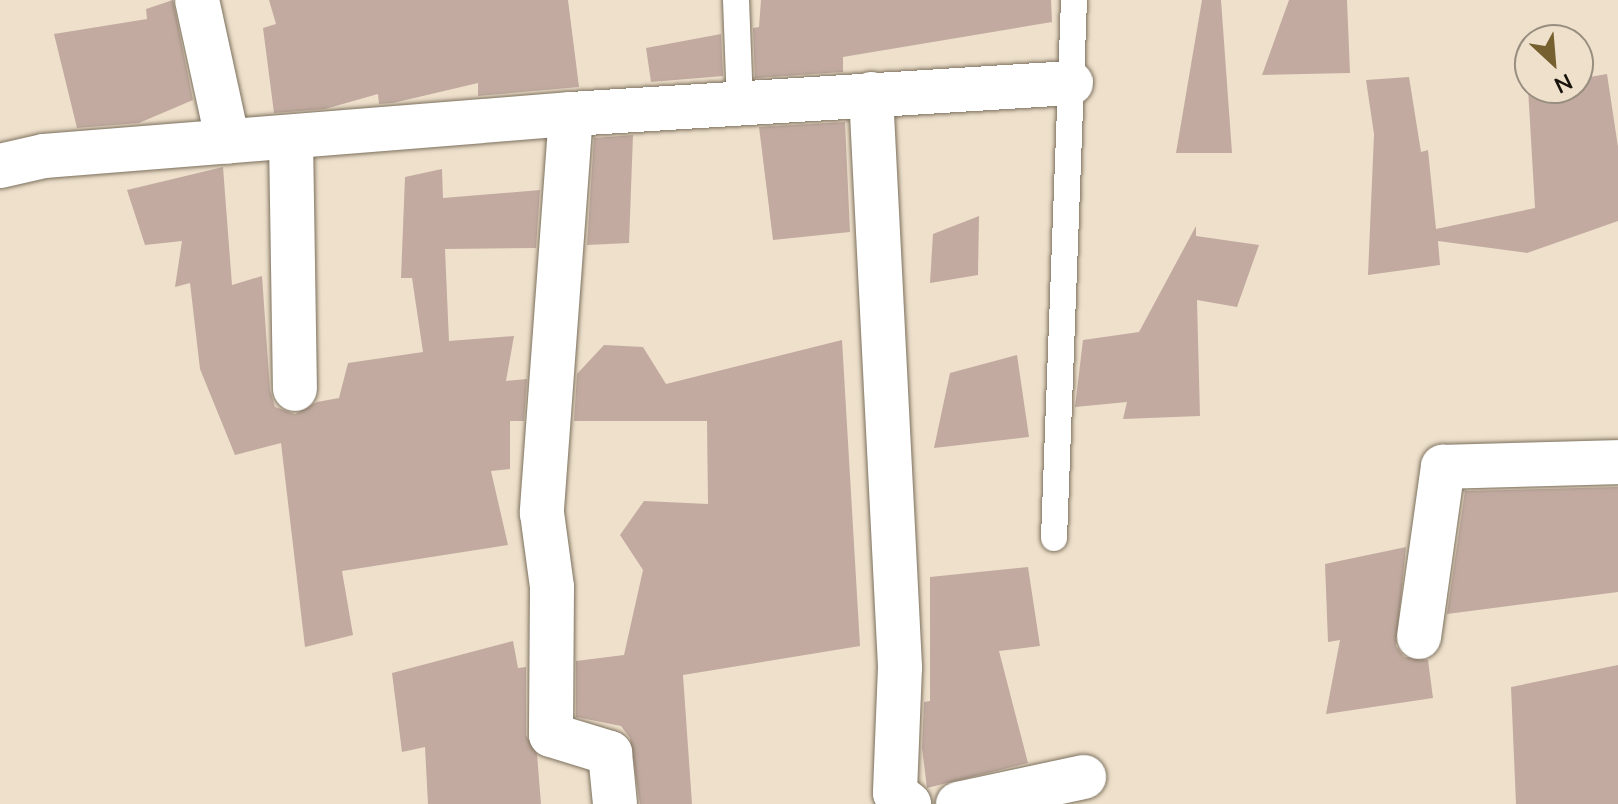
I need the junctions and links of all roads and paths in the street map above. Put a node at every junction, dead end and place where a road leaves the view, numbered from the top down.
1 (197, 0) edge
2 (736, 0) edge
3 (1074, 0) edge
4 (1071, 83) junction
5 (871, 94) junction
6 (740, 102) junction
7 (571, 114) junction
8 (291, 138) junction
9 (228, 142) junction
10 (0, 166) edge
11 (295, 389) dead end
12 (1618, 462) edge
13 (1054, 538) dead end
14 (1419, 637) dead end
15 (1084, 777) dead end
16 (615, 804) edge
17 (909, 804) edge
18 (958, 804) edge

1 - 9 street
2 - 6 lane
3 - 4 lane
4 - 5 street
4 - 13 lane
5 - 6 street
5 - 17 street
6 - 7 street
7 - 8 street
7 - 16 street
8 - 9 street
8 - 11 street
9 - 10 street
12 - 14 street
15 - 18 street

